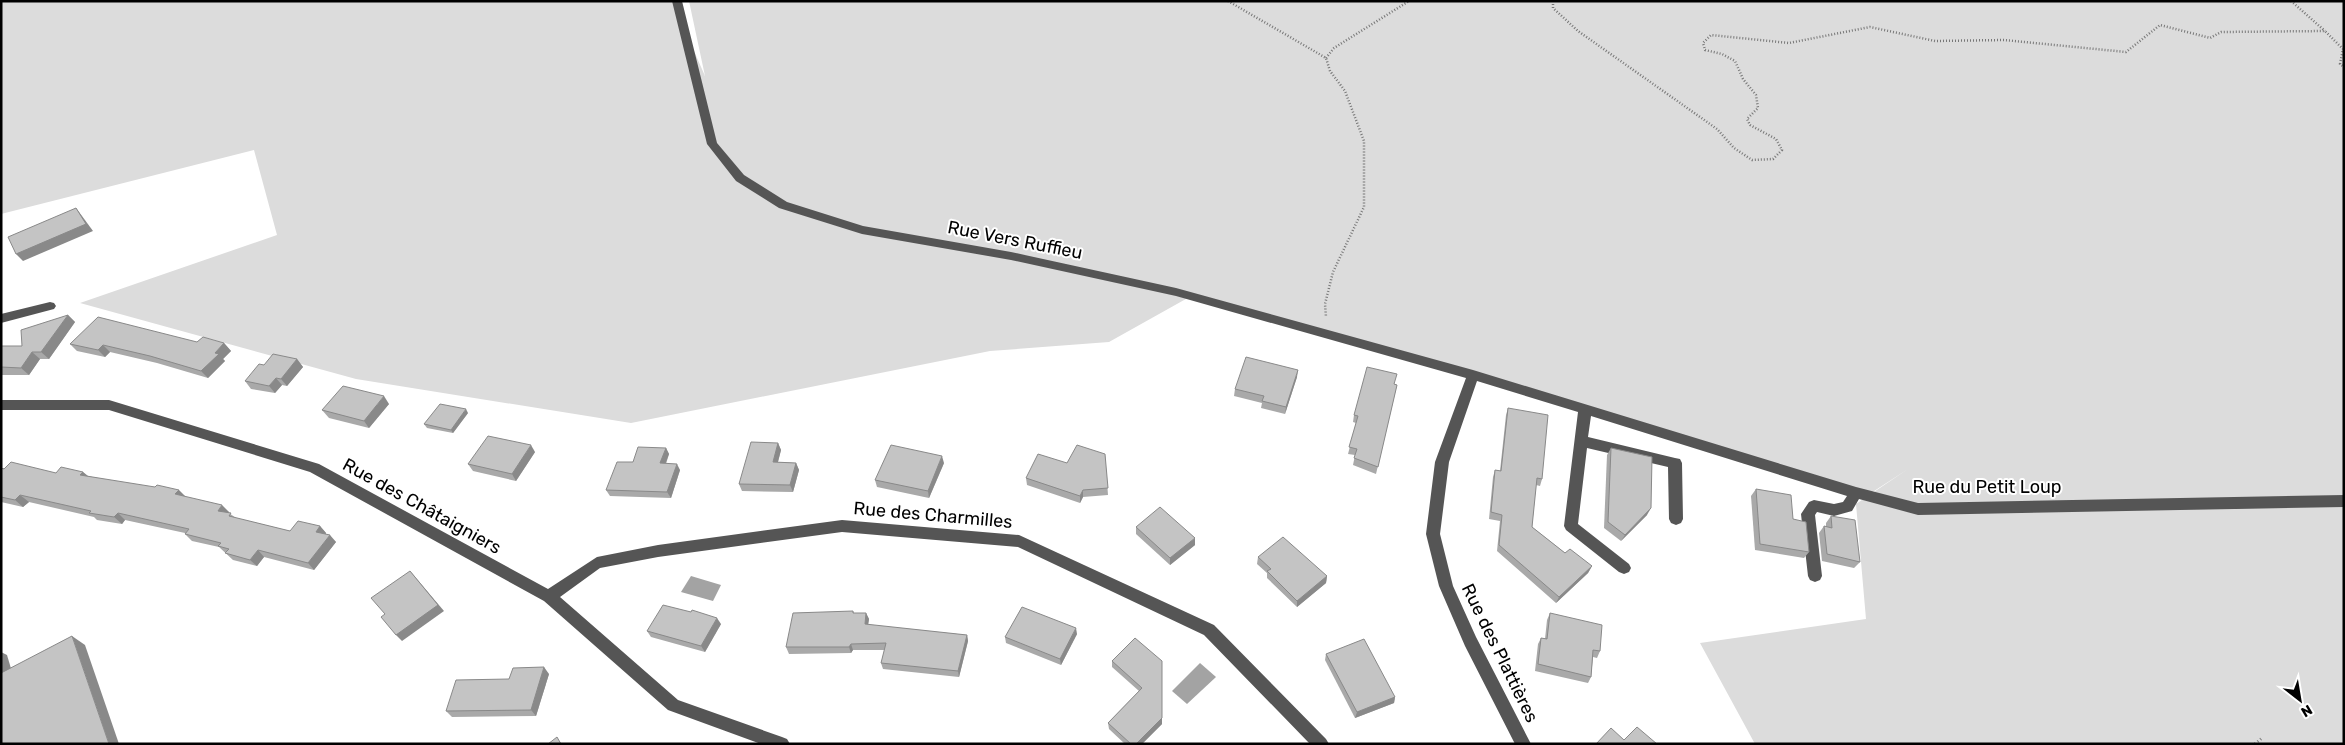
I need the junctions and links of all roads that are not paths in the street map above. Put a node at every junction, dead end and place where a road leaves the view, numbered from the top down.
1 (678, 1) edge
2 (50, 306) dead end
3 (1, 319) edge
4 (1473, 375) junction
5 (1, 404) edge
6 (1585, 409) junction
7 (1581, 441) junction
8 (1856, 493) junction
9 (2344, 501) edge
10 (1676, 519) dead end
11 (1624, 568) dead end
12 (1815, 576) dead end
13 (549, 597) junction
14 (782, 744) edge
15 (1321, 744) edge
16 (1524, 744) edge

1 - 4 street, Rue Vers Ruffieu
2 - 3 street
4 - 6 street, Rue Vers Ruffieu
4 - 16 street, Rue des Plattières
5 - 13 street, Rue des Châtaigniers
6 - 7 street
6 - 8 street, Rue du Petit Loup
7 - 10 street
7 - 11 street
8 - 9 street, Rue du Petit Loup
8 - 12 street
13 - 14 street, Rue des Châtaigniers
13 - 15 street, Rue des Charmilles

